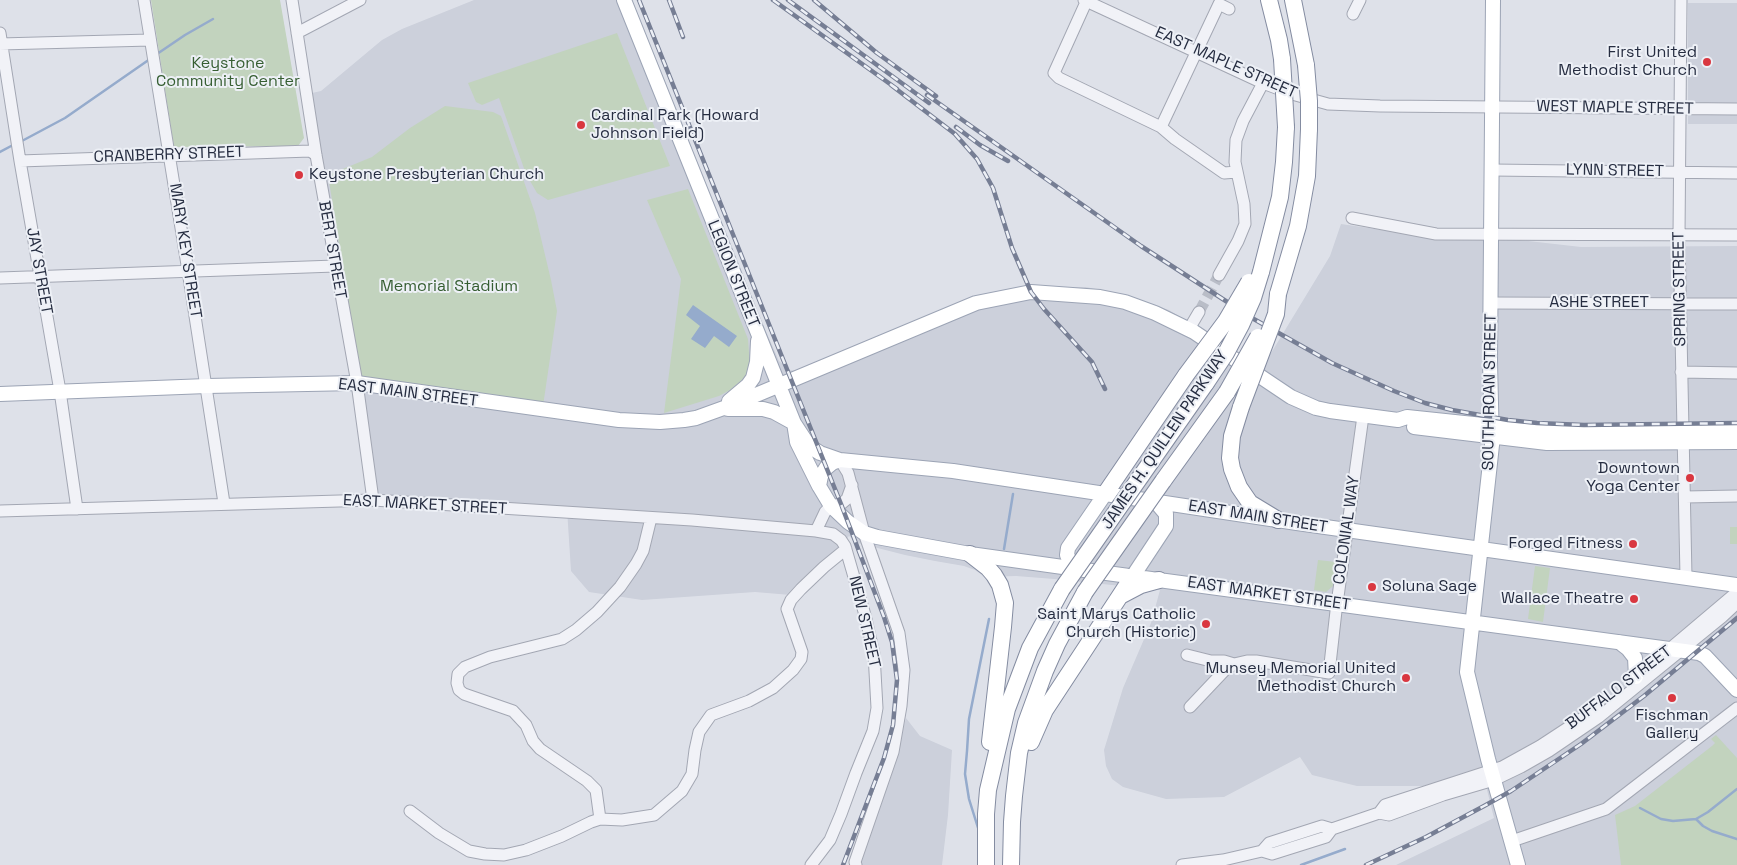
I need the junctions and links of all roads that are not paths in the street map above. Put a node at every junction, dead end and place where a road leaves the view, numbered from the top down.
1 (144, 0) edge
2 (292, 0) edge
3 (360, 0) edge
4 (624, 0) edge
5 (1086, 0) edge
6 (1269, 0) edge
7 (1293, 0) edge
8 (1360, 0) edge
9 (1493, 0) edge
10 (1681, 0) edge
11 (1229, 9) dead end
12 (1353, 14) dead end
13 (297, 33) junction
14 (1, 40) edge
15 (150, 40) junction
16 (1196, 51) junction
17 (1263, 83) junction
18 (1493, 106) junction
19 (1679, 108) junction
20 (1737, 109) edge
21 (1161, 127) junction
22 (169, 155) junction
23 (316, 155) junction
24 (20, 161) junction
25 (1492, 170) junction
26 (1237, 172) junction
27 (1679, 172) junction
28 (1737, 173) edge
29 (1352, 218) dead end
30 (1491, 234) junction
31 (1737, 235) edge
32 (1679, 236) junction
33 (335, 266) junction
34 (188, 271) junction
35 (1257, 273) junction
36 (1219, 275) tunnel mouth
37 (40, 277) junction
38 (0, 278) edge
39 (1280, 288) junction
40 (1490, 303) junction
41 (1680, 303) junction
42 (1737, 304) edge
43 (1198, 312) tunnel mouth
44 (1190, 330) junction
45 (758, 337) junction
46 (1681, 372) junction
47 (1737, 373) edge
48 (356, 383) junction
49 (778, 385) junction
50 (206, 386) junction
51 (60, 391) junction
52 (0, 394) edge
53 (719, 409) junction
54 (1362, 416) junction
55 (794, 423) junction
56 (1737, 431) edge
57 (1492, 432) junction
58 (1684, 437) junction
59 (1737, 442) edge
60 (840, 460) junction
61 (852, 485) junction
62 (819, 486) junction
63 (1104, 494) junction
64 (1737, 496) edge
65 (1685, 498) junction
66 (373, 500) junction
67 (1155, 501) junction
68 (224, 503) junction
69 (831, 506) junction
70 (77, 509) junction
71 (0, 511) edge
72 (651, 518) junction
73 (1278, 520) junction
74 (1347, 530) junction
75 (818, 531) junction
76 (864, 533) junction
77 (846, 549) junction
78 (1481, 549) junction
79 (970, 554) junction
80 (1077, 569) junction
81 (1133, 576) junction
82 (1686, 577) junction
83 (1159, 580) junction
84 (1737, 585) edge
85 (1737, 592) edge
86 (1119, 598) junction
87 (1737, 603) edge
88 (1337, 604) junction
89 (1472, 622) junction
90 (1618, 642) junction
91 (1676, 649) junction
92 (1187, 655) dead end
93 (1234, 664) junction
94 (1636, 677) junction
95 (1737, 690) edge
96 (1190, 707) dead end
97 (1737, 708) edge
98 (1492, 775) junction
99 (1018, 776) junction
100 (988, 790) junction
101 (410, 810) dead end
102 (600, 820) junction
103 (1512, 841) junction
104 (1011, 860) edge
105 (986, 862) edge
106 (855, 863) edge
107 (811, 865) edge
108 (1182, 865) edge
109 (1518, 865) edge

1 - 15 street, MARY KEY STREET
2 - 13 street, BERT STREET
3 - 13 street
4 - 45 main road, LEGION STREET
5 - 16 street, EAST MAPLE STREET
5 - 21 street
6 - 35 highway, bridge
7 - 39 highway, JAMES H. QUILLEN PARKWAY, bridge
8 - 12 street
9 - 18 main road, SOUTH ROAN STREET
10 - 19 street, SPRING STREET
11 - 16 street
13 - 23 street, BERT STREET
14 - 15 street
14 - 24 street, JAY STREET
15 - 22 street, MARY KEY STREET
16 - 17 street, EAST MAPLE STREET
16 - 21 street
17 - 18 street, EAST MAPLE STREET
17 - 26 street
18 - 19 street, WEST MAPLE STREET
18 - 25 main road, SOUTH ROAN STREET
19 - 20 street, WEST MAPLE STREET
19 - 27 street, SPRING STREET
21 - 26 street
22 - 23 street, CRANBERRY STREET
22 - 24 street, CRANBERRY STREET
22 - 34 street, MARY KEY STREET
23 - 33 street, BERT STREET
24 - 37 street, JAY STREET
25 - 27 street, LYNN STREET
25 - 30 main road, SOUTH ROAN STREET
26 - 36 street
27 - 28 street, LYNN STREET
27 - 32 street, SPRING STREET
29 - 30 street
30 - 32 street
30 - 40 main road, SOUTH ROAN STREET
31 - 32 street
32 - 41 street, SPRING STREET
33 - 34 street
33 - 48 street, BERT STREET
34 - 37 street
34 - 50 street, MARY KEY STREET
35 - 63 highway, bridge
35 - 100 highway, JAMES H. QUILLEN PARKWAY, bridge
37 - 38 street
37 - 51 street, JAY STREET
39 - 73 highway, bridge
39 - 99 highway, JAMES H. QUILLEN PARKWAY, bridge
40 - 41 street, ASHE STREET
40 - 57 main road, SOUTH ROAN STREET
41 - 42 street, ASHE STREET
41 - 46 street, SPRING STREET
43 - 44 street
44 - 49 main road, EAST MAIN STREET
44 - 54 main road, EAST MAIN STREET
45 - 49 main road, LEGION STREET
45 - 53 main road
46 - 47 street
46 - 58 street, SPRING STREET
48 - 50 main road, EAST MAIN STREET
48 - 53 main road, EAST MAIN STREET
48 - 66 street, BERT STREET
49 - 53 main road, EAST MAIN STREET
49 - 55 main road, LEGION STREET
50 - 51 main road, EAST MAIN STREET
50 - 68 street, MARY KEY STREET
51 - 52 main road, EAST MAIN STREET
51 - 70 street, JAY STREET
53 - 55 main road
54 - 57 main road, EAST MAIN STREET
54 - 74 street, COLONIAL WAY
55 - 60 main road, EAST MAIN STREET
55 - 62 main road, LEGION STREET
56 - 58 main road
57 - 58 main road, EAST MAIN STREET
57 - 78 main road, SOUTH ROAN STREET
58 - 59 main road
58 - 65 street, SPRING STREET
60 - 61 street
60 - 62 main road
60 - 63 main road, EAST MAIN STREET
61 - 69 street
61 - 76 street
62 - 69 main road, LEGION STREET
63 - 67 main road, EAST MAIN STREET
63 - 80 main road
64 - 65 street
65 - 82 street, SPRING STREET
66 - 68 street, EAST MARKET STREET
66 - 72 street, EAST MARKET STREET
67 - 73 main road, EAST MAIN STREET
67 - 81 main road
68 - 70 street, EAST MARKET STREET
69 - 75 street
69 - 76 main road, LEGION STREET
70 - 71 street, EAST MARKET STREET
72 - 75 street, EAST MARKET STREET
72 - 102 street
73 - 74 main road, EAST MAIN STREET
74 - 78 main road, EAST MAIN STREET
74 - 88 street, COLONIAL WAY
75 - 77 street
76 - 79 main road, EAST MARKET STREET
76 - 106 street
77 - 102 street
77 - 107 street, NEW STREET
78 - 82 main road, EAST MAIN STREET
78 - 89 main road, SOUTH ROAN STREET
79 - 80 main road, EAST MARKET STREET
79 - 100 highway
80 - 81 main road, EAST MARKET STREET
81 - 83 main road, EAST MARKET STREET
81 - 86 highway
82 - 84 main road, EAST MAIN STREET
83 - 86 highway
83 - 88 main road, EAST MARKET STREET
85 - 91 street, BUFFALO STREET
86 - 99 highway
87 - 91 street, BUFFALO STREET
88 - 89 main road, EAST MARKET STREET
88 - 93 street, COLONIAL WAY
89 - 90 main road, EAST MARKET STREET
89 - 98 main road, SOUTH ROAN STREET
90 - 91 main road, EAST MARKET STREET
90 - 94 main road
91 - 94 street, BUFFALO STREET
91 - 95 main road, EAST MARKET STREET
91 - 98 street, BUFFALO STREET
92 - 93 street
93 - 96 street
94 - 98 street, BUFFALO STREET
97 - 103 street
98 - 103 main road, SOUTH ROAN STREET
98 - 108 street
99 - 104 highway, JAMES H. QUILLEN PARKWAY
100 - 105 highway, JAMES H. QUILLEN PARKWAY
101 - 102 street
103 - 109 main road, SOUTH ROAN STREET

